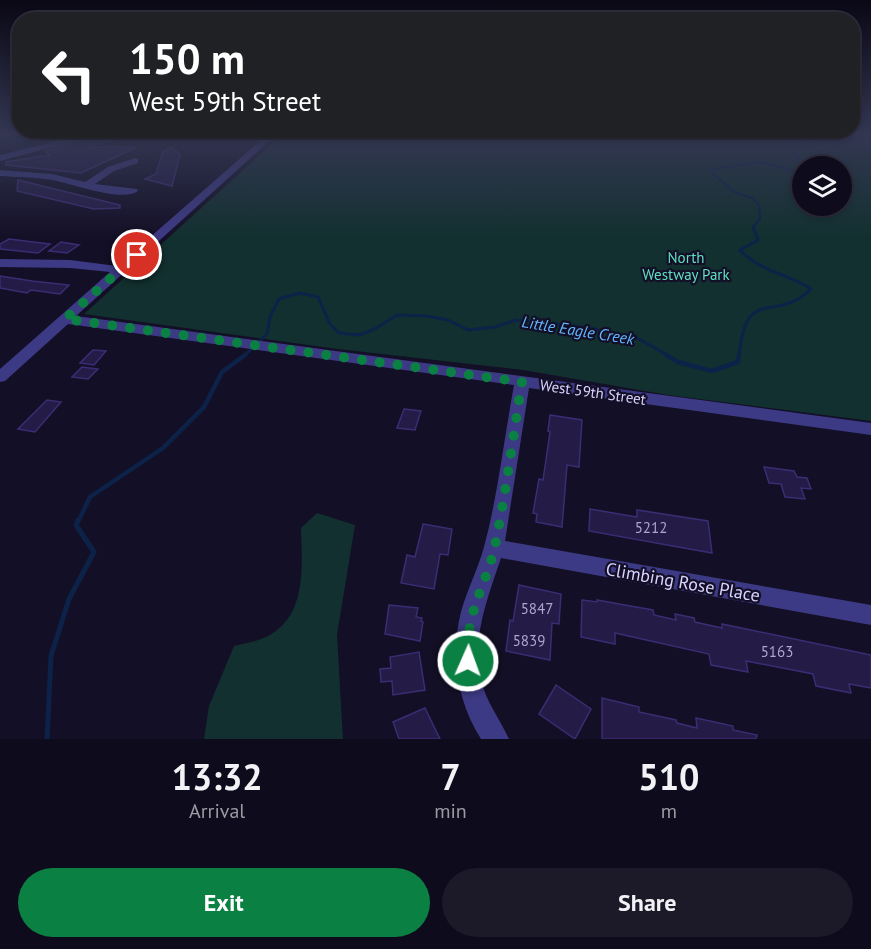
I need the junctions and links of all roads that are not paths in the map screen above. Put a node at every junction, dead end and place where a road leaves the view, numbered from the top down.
1 (110, 169) edge
2 (233, 169) edge
3 (0, 173) edge
4 (87, 185) junction
5 (133, 191) dead end
6 (0, 263) edge
7 (116, 274) junction
8 (65, 319) junction
9 (0, 377) edge
10 (522, 382) junction
11 (871, 429) edge
12 (494, 548) junction
13 (871, 615) edge
14 (496, 739) edge

1 - 4 street
2 - 7 street
3 - 4 street
4 - 5 street
6 - 7 street
7 - 8 street
8 - 9 street
8 - 10 street, West 59th Street
10 - 11 street, West 59th Street
10 - 12 street
12 - 13 street, Climbing Rose Place
12 - 14 street

